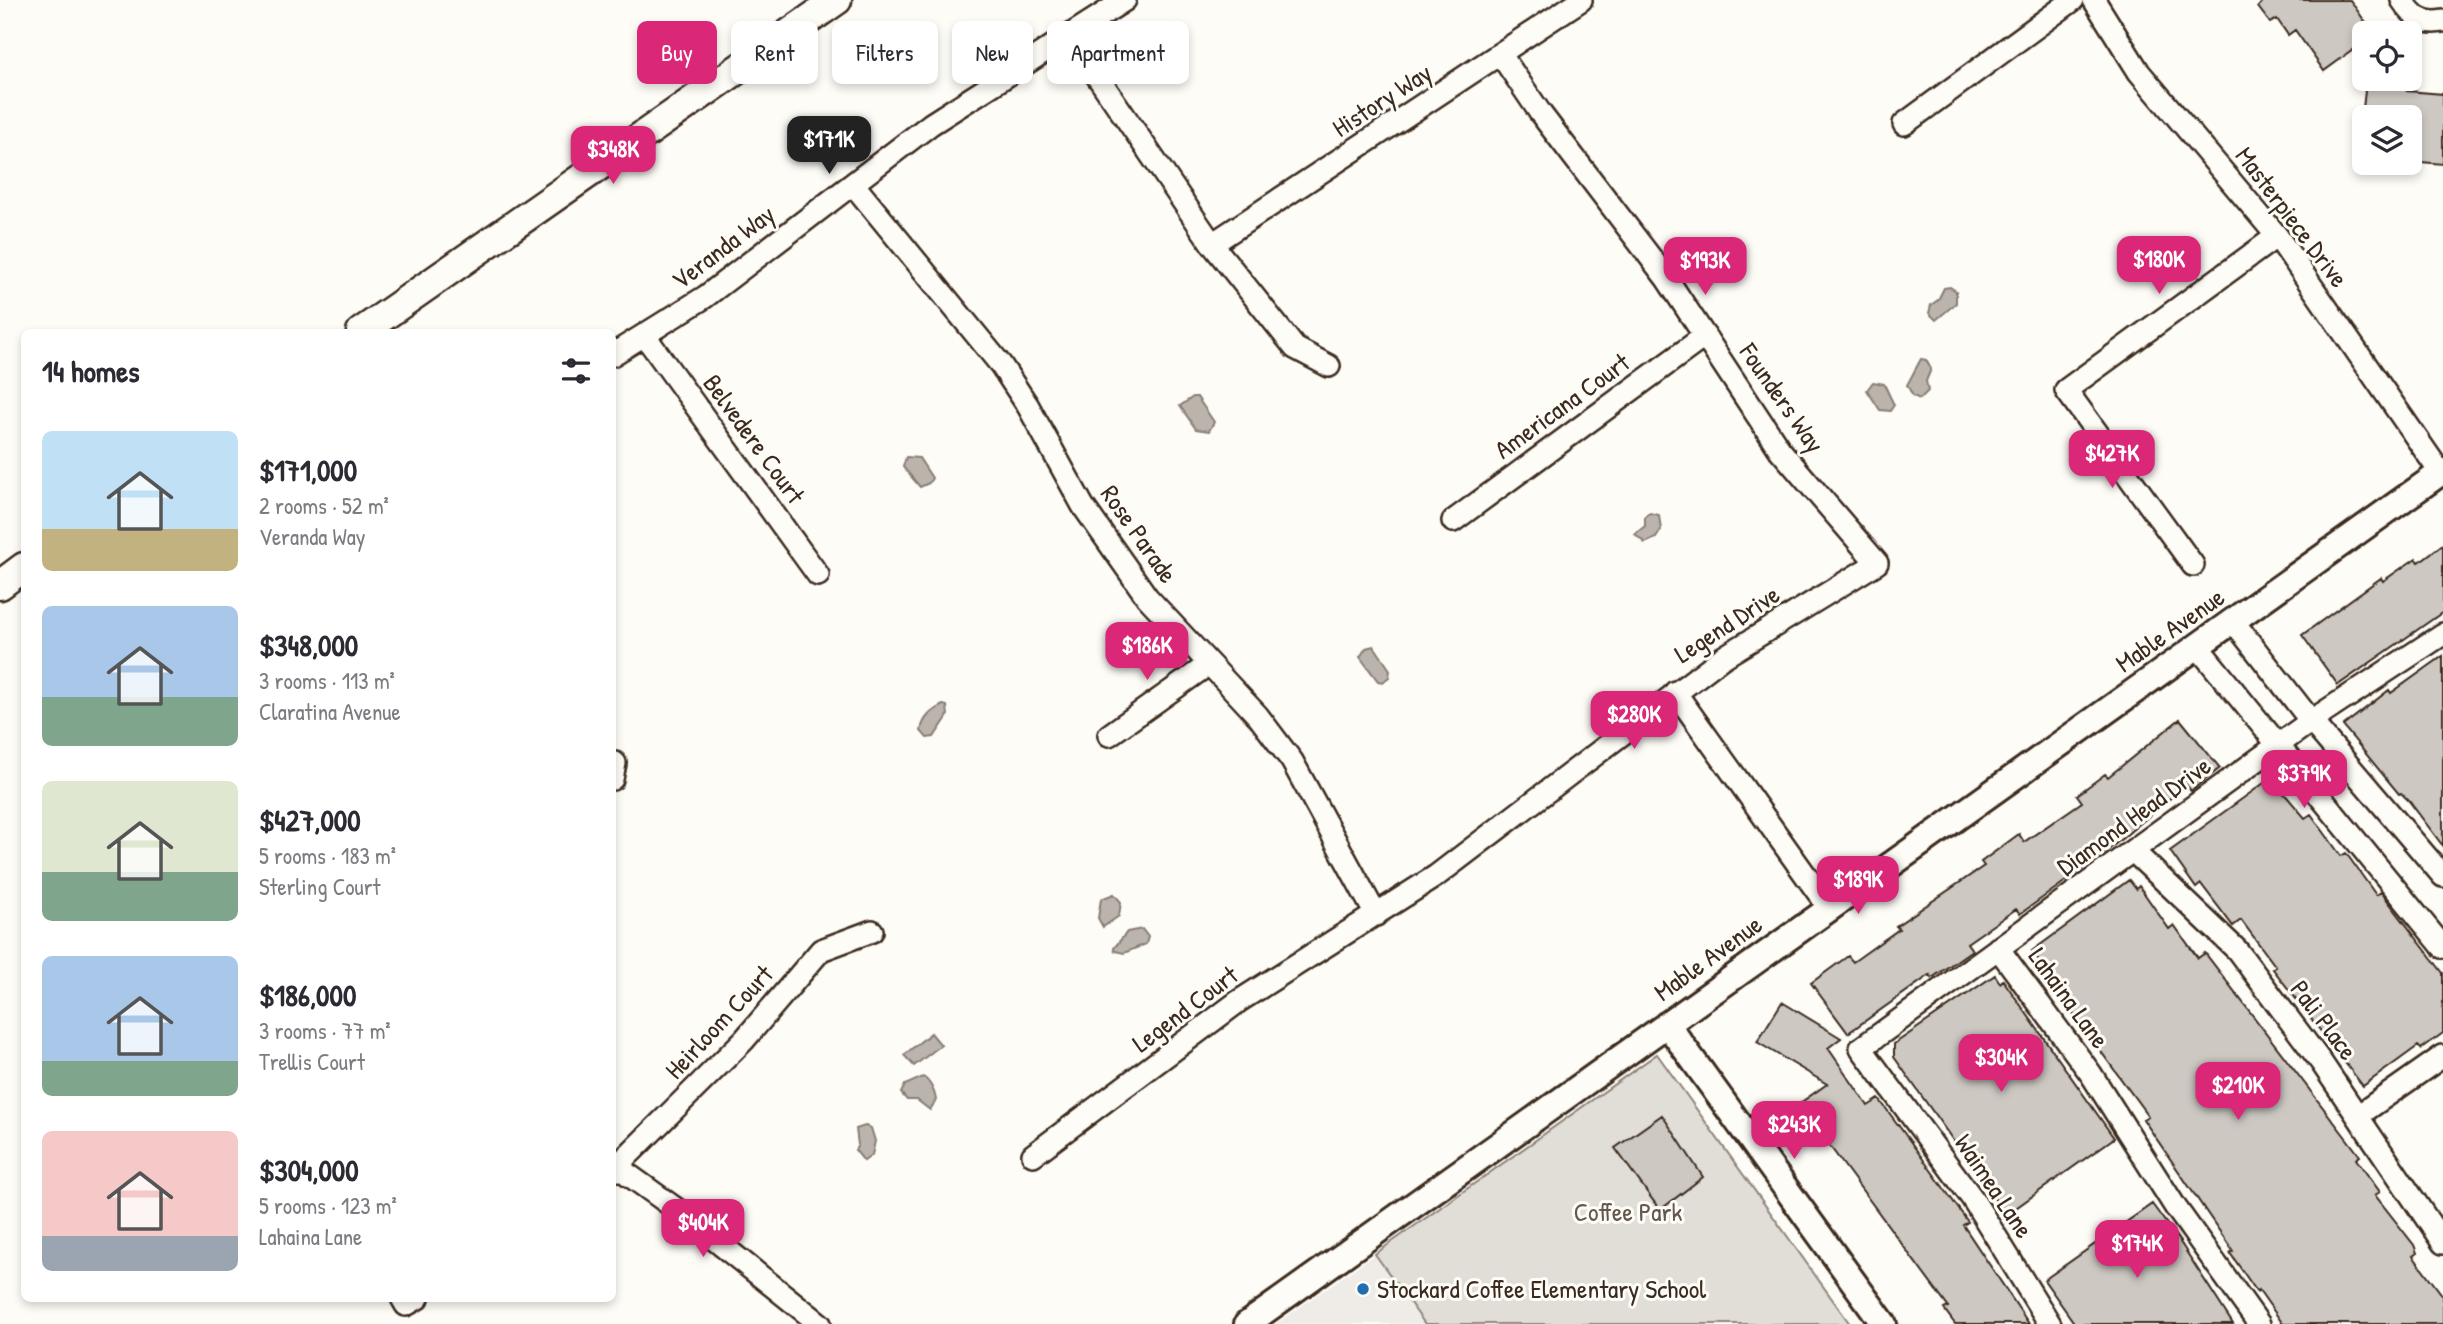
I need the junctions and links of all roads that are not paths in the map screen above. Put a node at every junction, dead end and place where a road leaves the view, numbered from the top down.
1 (837, 0) edge
2 (1125, 0) edge
3 (1581, 0) edge
4 (2073, 0) edge
5 (2094, 0) edge
6 (2402, 0) edge
7 (1091, 21) edge
8 (2437, 22) edge
9 (1047, 49) edge
10 (1501, 55) junction
11 (1103, 84) edge
12 (1904, 124) dead end
13 (853, 184) junction
14 (2277, 236) junction
15 (1212, 244) junction
16 (365, 329) edge
17 (645, 336) junction
18 (1706, 336) junction
19 (616, 353) edge
20 (1329, 366) dead end
21 (2442, 472) edge
22 (1452, 522) dead end
23 (1877, 563) joint
24 (2193, 565) dead end
25 (21, 569) edge
26 (818, 575) dead end
27 (0, 585) edge
28 (2233, 621) junction
29 (2443, 634) edge
30 (2198, 647) junction
31 (1209, 664) junction
32 (1675, 692) junction
33 (2311, 721) junction
34 (1109, 735) dead end
35 (2276, 747) junction
36 (2134, 852) junction
37 (2443, 876) edge
38 (1829, 908) junction
39 (1376, 915) junction
40 (872, 931) dead end
41 (2443, 947) edge
42 (1998, 948) junction
43 (1667, 1024) junction
44 (1861, 1048) joint
45 (2443, 1056) edge
46 (2359, 1115) junction
47 (1033, 1155) dead end
48 (616, 1165) edge
49 (616, 1168) edge
50 (2443, 1243) edge
51 (811, 1321) edge
52 (1247, 1324) edge
53 (1884, 1324) edge
54 (2050, 1324) edge
55 (2259, 1324) edge

1 - 16 main road
2 - 7 street, Veranda Way
3 - 10 street, History Way
4 - 12 street
5 - 14 street, Masterpiece Drive
6 - 8 street
9 - 13 street, Veranda Way
10 - 15 street, History Way
10 - 18 street, Founders Way
11 - 15 street
13 - 17 street, Veranda Way
13 - 31 street, Rose Parade
14 - 21 street, Masterpiece Drive
14 - 24 street
15 - 20 street
17 - 19 street, Veranda Way
17 - 26 street, Belvedere Court
18 - 22 street, Americana Court
18 - 23 street, Founders Way
21 - 28 street, Mable Avenue
23 - 32 street, Legend Drive
25 - 27 main road
28 - 30 street, Mable Avenue
28 - 33 street
29 - 33 street, Diamond Head Drive
30 - 35 street
30 - 38 street, Mable Avenue
31 - 34 street
31 - 39 street, Rose Parade
32 - 38 street
32 - 39 street, Legend Drive
33 - 35 street, Diamond Head Drive
33 - 37 street
35 - 36 street, Diamond Head Drive
35 - 41 street
36 - 42 street, Diamond Head Drive
36 - 46 street, Pali Place
38 - 43 street, Mable Avenue
39 - 47 street, Legend Court
40 - 48 street, Heirloom Court
42 - 44 street, Diamond Head Drive
42 - 55 street, Lahaina Lane
43 - 52 street, Mable Avenue
43 - 53 street
44 - 54 street, Waimea Lane
45 - 46 street
46 - 50 street, Pali Place
49 - 51 street

